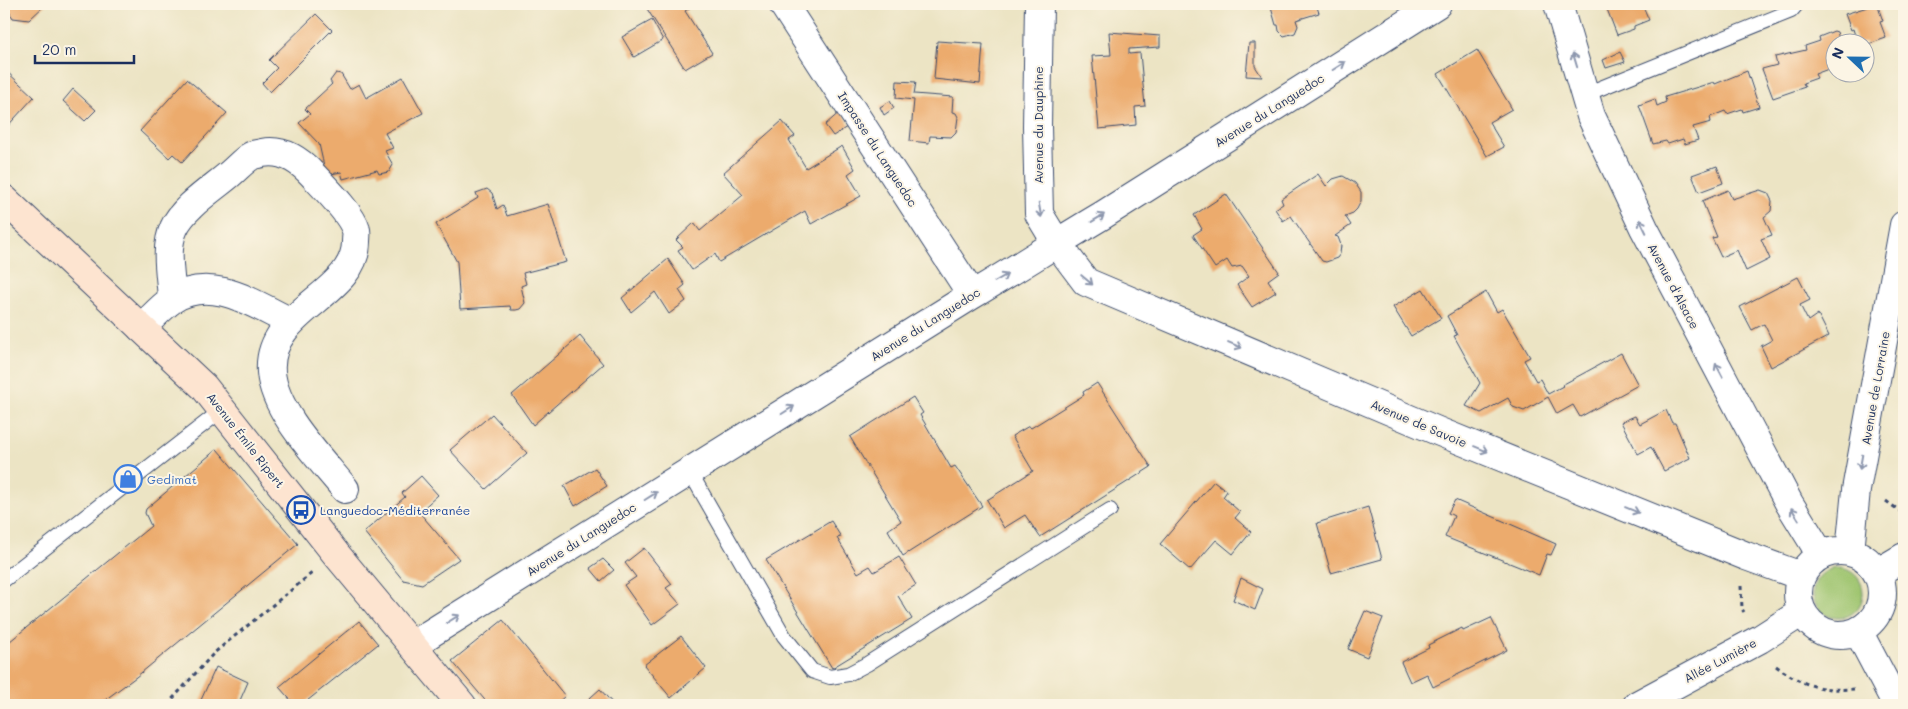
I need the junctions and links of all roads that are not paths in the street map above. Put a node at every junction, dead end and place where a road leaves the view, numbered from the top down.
1 (783, 4) edge
2 (1039, 4) edge
3 (1437, 4) edge
4 (1558, 4) edge
5 (1796, 4) edge
6 (1586, 94) junction
7 (4, 199) edge
8 (1904, 225) edge
9 (1056, 242) junction
10 (972, 295) junction
11 (172, 300) junction
12 (291, 322) junction
13 (141, 328) junction
14 (222, 410) junction
15 (690, 472) junction
16 (345, 489) dead end
17 (1110, 510) dead end
18 (1850, 552) junction
19 (1821, 555) junction
20 (1904, 557) edge
21 (1877, 573) junction
22 (1801, 576) junction
23 (4, 580) edge
24 (1802, 612) junction
25 (1858, 631) junction
26 (412, 645) junction
27 (462, 705) edge
28 (1636, 705) edge
29 (1897, 705) edge

1 - 10 street, Impasse du Languedoc
2 -> 9 street, Avenue du Dauphine
9 -> 3 street, Avenue du Languedoc
6 -> 4 street, Avenue d'Alsace
5 - 6 lane
19 -> 6 street, Avenue d'Alsace
7 - 13 main road, Avenue Émile Ripert
8 -> 18 street, Avenue de Lorraine
10 -> 9 street, Avenue du Languedoc
9 -> 22 street, Avenue de Savoie
15 -> 10 street, Avenue du Languedoc
11 - 12 street
11 - 12 street
11 - 13 street
12 - 16 street
13 - 14 main road, Avenue Émile Ripert
14 - 23 lane
14 - 26 main road, Avenue Émile Ripert
15 - 17 lane
26 -> 15 street, Avenue du Languedoc
18 - 19 street
18 - 21 street
19 - 22 street
20 - 21 street
21 - 25 street
22 - 24 street
24 - 25 street
24 - 28 street, Allée Lumière
25 - 29 street
26 - 27 main road, Avenue Émile Ripert

